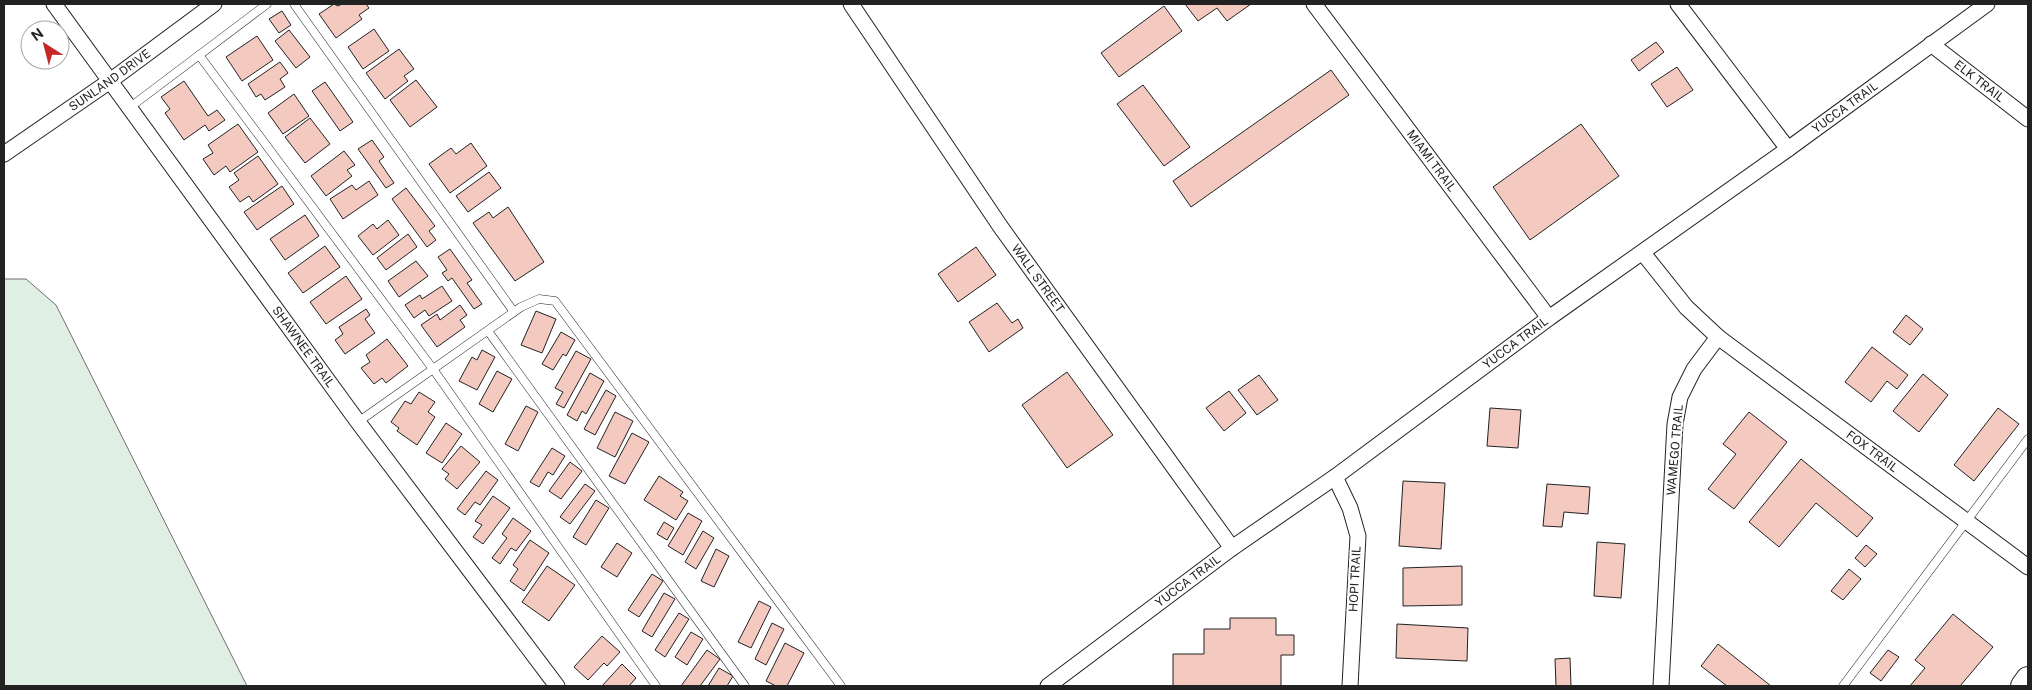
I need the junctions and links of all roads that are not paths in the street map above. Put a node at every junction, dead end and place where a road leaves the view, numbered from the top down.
1 (54, 4) edge
2 (214, 4) edge
3 (267, 4) edge
4 (294, 4) edge
5 (851, 4) edge
6 (1314, 4) edge
7 (1678, 4) edge
8 (1987, 4) edge
9 (1932, 44) junction
10 (199, 55) junction
11 (110, 81) junction
12 (129, 108) junction
13 (2028, 119) edge
14 (1788, 149) junction
15 (4, 154) edge
16 (1643, 253) junction
17 (514, 312) junction
18 (1549, 318) junction
19 (488, 331) junction
20 (1718, 337) junction
21 (433, 369) junction
22 (358, 422) junction
23 (2028, 439) edge
24 (1335, 477) junction
25 (1967, 522) junction
26 (1232, 548) junction
27 (2028, 567) edge
28 (2028, 679) edge
29 (840, 685) edge
30 (557, 686) edge
31 (656, 686) edge
32 (745, 686) edge
33 (831, 686) edge
34 (1048, 686) edge
35 (1350, 686) edge
36 (1661, 686) edge
37 (1843, 686) edge
38 (2023, 686) edge

1 - 11 street, SHAWNEE TRAIL
2 - 11 street, SUNLAND DRIVE
3 - 10 lane
4 - 17 lane
5 - 26 street, WALL STREET
6 - 18 street, MIAMI TRAIL
7 - 14 street
8 - 9 street, YUCCA TRAIL
9 - 13 street, ELK TRAIL
9 - 14 street, YUCCA TRAIL
10 - 12 lane
10 - 21 lane
11 - 12 street, SHAWNEE TRAIL
11 - 15 street, SUNLAND DRIVE
12 - 22 street, SHAWNEE TRAIL
14 - 16 street, YUCCA TRAIL
16 - 18 street, YUCCA TRAIL
16 - 20 street
17 - 19 lane
17 - 29 lane
18 - 24 street, YUCCA TRAIL
19 - 21 lane
19 - 32 lane
20 - 25 street, FOX TRAIL
20 - 36 street, WAMEGO TRAIL
21 - 22 lane
21 - 31 lane
22 - 30 street, SHAWNEE TRAIL
23 - 25 lane
24 - 26 street, YUCCA TRAIL
24 - 35 street, HOPI TRAIL
25 - 27 street, FOX TRAIL
25 - 37 lane
26 - 34 street, YUCCA TRAIL
28 - 38 main road
29 - 33 lane

